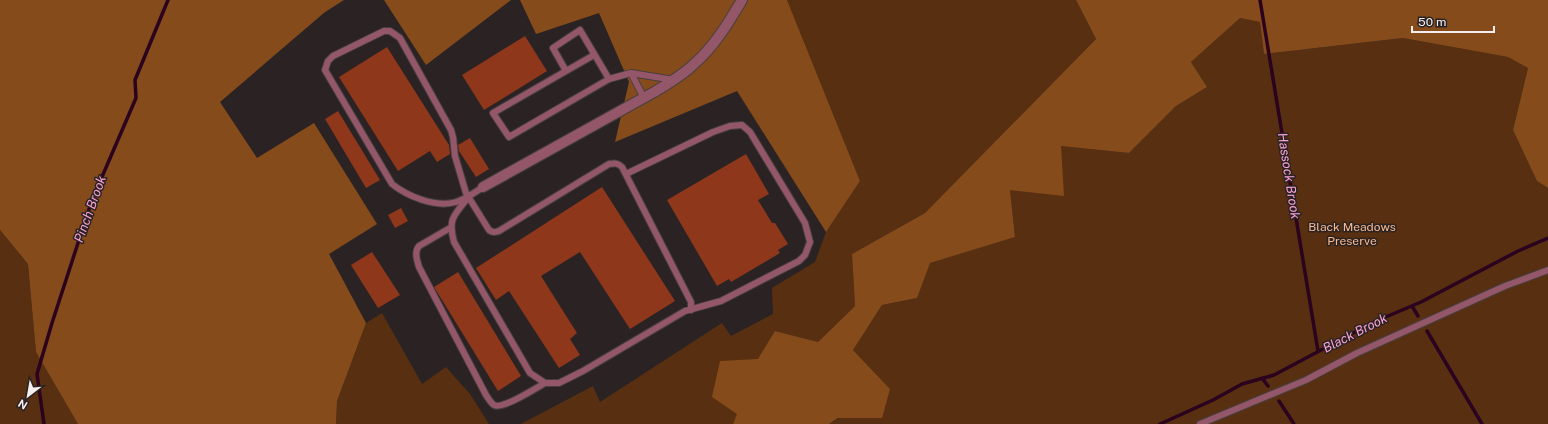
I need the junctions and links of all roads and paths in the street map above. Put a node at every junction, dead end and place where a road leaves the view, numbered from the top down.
1 (742, 0) edge
2 (594, 55) junction
3 (566, 71) junction
4 (630, 73) junction
5 (609, 79) junction
6 (674, 80) junction
7 (644, 98) junction
8 (626, 174) junction
9 (483, 187) joint
10 (468, 198) junction
11 (450, 228) junction
12 (1548, 270) edge
13 (691, 310) junction
14 (545, 383) junction
15 (1200, 424) edge

1 - 6 street
2 - 3 lane
2 - 3 lane
2 - 5 lane
3 - 5 lane
4 - 5 lane
4 - 6 lane
4 - 7 lane
6 - 7 street
7 - 9 street
8 - 10 lane
8 - 13 lane
8 - 13 lane
9 - 10 lane
10 - 10 lane
10 - 11 lane
11 - 14 lane
11 - 14 lane
12 - 15 lane
13 - 14 lane

